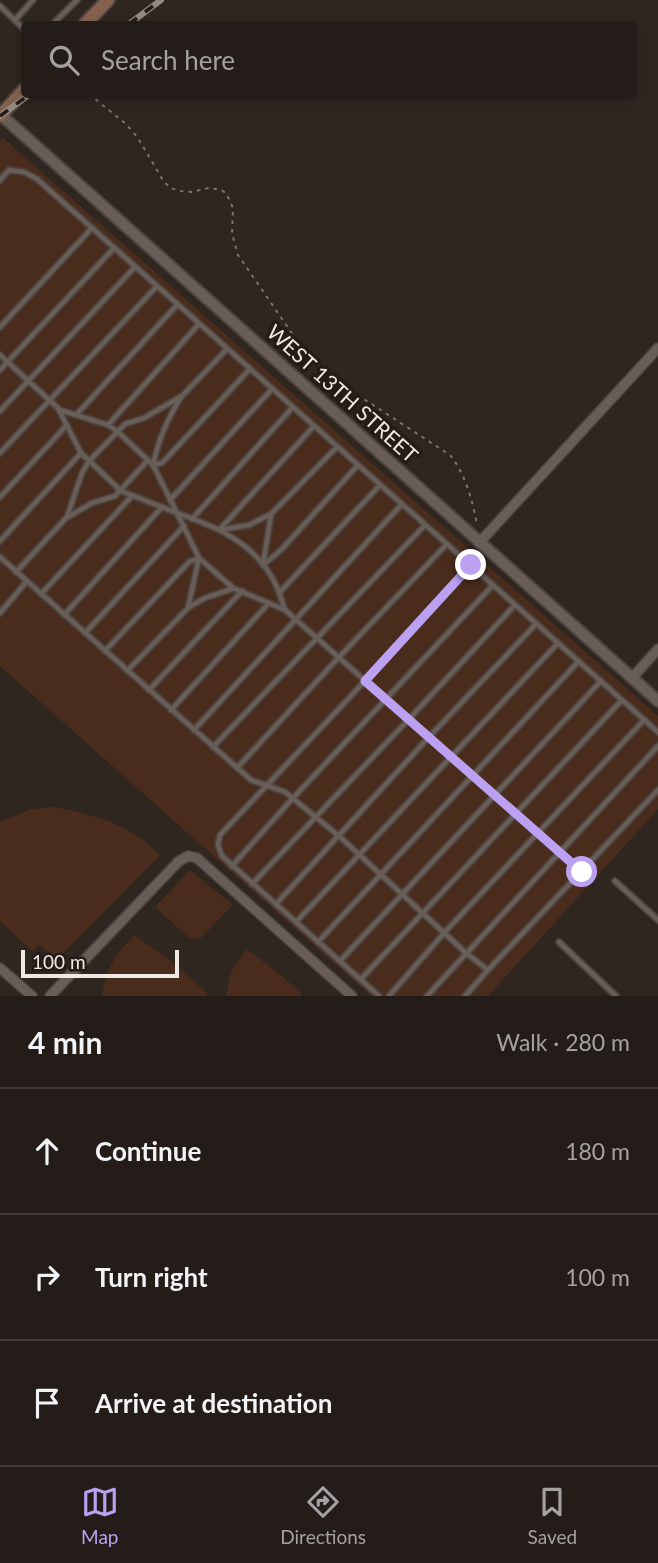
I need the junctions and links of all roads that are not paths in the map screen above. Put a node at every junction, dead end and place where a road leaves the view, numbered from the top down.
1 (33, 0) edge
2 (77, 0) edge
3 (108, 0) edge
4 (0, 6) edge
5 (15, 20) junction
6 (56, 21) edge
7 (88, 21) edge
8 (21, 26) edge
9 (21, 93) edge
10 (0, 115) edge
11 (0, 180) edge
12 (92, 228) junction
13 (114, 248) junction
14 (135, 267) junction
15 (156, 286) junction
16 (177, 305) junction
17 (199, 324) junction
18 (0, 327) edge
19 (658, 348) edge
20 (227, 349) junction
21 (0, 355) edge
22 (8, 362) junction
23 (250, 369) junction
24 (0, 370) edge
25 (29, 381) junction
26 (272, 389) junction
27 (181, 396) junction
28 (49, 400) junction
29 (293, 407) junction
30 (60, 410) junction
31 (0, 411) edge
32 (76, 415) junction
33 (67, 425) junction
34 (108, 425) junction
35 (314, 426) junction
36 (117, 431) junction
37 (337, 447) junction
38 (0, 453) edge
39 (81, 453) junction
40 (148, 460) junction
41 (89, 461) junction
42 (153, 465) junction
43 (358, 465) junction
44 (380, 485) junction
45 (121, 491) junction
46 (132, 496) junction
47 (0, 497) edge
48 (170, 500) junction
49 (402, 505) junction
50 (162, 507) junction
51 (177, 513) junction
52 (271, 514) junction
53 (67, 517) junction
54 (192, 519) junction
55 (425, 525) junction
56 (184, 526) junction
57 (220, 530) junction
58 (0, 541) edge
59 (481, 541) junction
60 (447, 544) junction
61 (0, 557) edge
62 (199, 558) junction
63 (263, 565) junction
64 (471, 565) junction
65 (16, 572) junction
66 (27, 581) junction
67 (493, 585) junction
68 (233, 588) junction
69 (242, 591) junction
70 (279, 593) junction
71 (41, 594) junction
72 (269, 603) junction
73 (515, 605) junction
74 (188, 608) junction
75 (285, 610) junction
76 (0, 613) edge
77 (64, 615) junction
78 (295, 619) junction
79 (536, 624) junction
80 (85, 633) junction
81 (316, 638) junction
82 (558, 643) junction
83 (658, 649) edge
84 (105, 651) junction
85 (339, 657) junction
86 (578, 662) junction
87 (127, 671) junction
88 (632, 678) junction
89 (365, 681) junction
90 (601, 681) junction
91 (149, 691) junction
92 (386, 699) junction
93 (622, 700) junction
94 (658, 701) edge
95 (171, 710) junction
96 (409, 719) junction
97 (644, 720) junction
98 (194, 730) junction
99 (658, 732) edge
100 (429, 737) junction
101 (658, 746) edge
102 (213, 747) junction
103 (450, 756) junction
104 (237, 768) junction
105 (472, 775) junction
106 (267, 785) junction
107 (658, 790) edge
108 (495, 795) junction
109 (293, 798) junction
110 (516, 814) junction
111 (316, 817) junction
112 (538, 833) junction
113 (338, 836) junction
114 (560, 852) junction
115 (359, 856) junction
116 (232, 866) junction
117 (582, 872) junction
118 (380, 874) junction
119 (615, 881) dead end
120 (252, 884) junction
121 (403, 894) junction
122 (276, 904) junction
123 (423, 913) junction
124 (658, 920) edge
125 (296, 922) junction
126 (444, 933) junction
127 (318, 942) junction
128 (559, 942) dead end
129 (466, 953) junction
130 (340, 961) junction
131 (0, 968) edge
132 (488, 970) junction
133 (361, 979) junction
134 (32, 996) edge
135 (50, 996) edge
136 (352, 996) edge
137 (380, 996) edge
138 (389, 996) edge
139 (427, 996) edge
140 (465, 996) edge
141 (616, 996) edge

1 - 5 lane
2 - 6 lane
3 - 7 main road
4 - 5 lane
5 - 8 lane
9 - 10 main road
10 - 59 street, WEST 13TH STREET
11 - 12 lane
12 - 13 lane
12 - 18 lane
13 - 14 lane
13 - 22 lane
14 - 15 lane
14 - 25 lane
15 - 16 lane
15 - 28 lane
16 - 17 lane
16 - 32 lane
17 - 20 lane
17 - 34 lane
19 - 59 street
20 - 23 lane
20 - 27 lane
21 - 22 lane
22 - 24 lane
22 - 25 lane
23 - 26 lane
23 - 42 lane
25 - 28 lane
25 - 31 lane
26 - 29 lane
26 - 48 lane
27 - 36 lane
27 - 42 lane
28 - 30 lane
28 - 38 lane
29 - 35 lane
29 - 54 lane
30 - 32 lane
30 - 33 lane
32 - 34 lane
33 - 39 lane
33 - 47 lane
34 - 36 lane
35 - 37 lane
35 - 57 lane
36 - 40 lane
36 - 41 lane
37 - 43 lane
37 - 52 lane
39 - 41 lane
39 - 58 lane
40 - 42 lane
40 - 45 lane
41 - 45 lane
41 - 53 lane
42 - 48 lane
43 - 44 lane
43 - 63 lane
44 - 49 lane
44 - 70 lane
45 - 46 lane
45 - 53 lane
46 - 50 lane
46 - 71 lane
48 - 51 lane
49 - 55 lane
49 - 78 lane
50 - 51 lane
50 - 77 lane
51 - 54 lane
51 - 56 lane
52 - 57 lane
52 - 63 lane
53 - 65 lane
54 - 57 lane
55 - 60 lane
55 - 81 lane
56 - 62 lane
56 - 80 lane
57 - 63 lane
59 - 88 street, WEST 13TH STREET
60 - 64 lane
60 - 85 lane
61 - 65 lane
62 - 68 lane
62 - 74 lane
62 - 84 lane
63 - 70 lane
64 - 67 lane
64 - 89 lane
65 - 66 lane
66 - 71 lane
66 - 76 lane
67 - 73 lane
67 - 92 lane
68 - 69 lane
68 - 74 lane
69 - 72 lane
69 - 91 lane
70 - 75 lane
71 - 77 lane
72 - 75 lane
72 - 95 lane
73 - 79 lane
73 - 96 lane
74 - 87 lane
75 - 78 lane
77 - 80 lane
78 - 81 lane
78 - 98 lane
79 - 82 lane
79 - 100 lane
80 - 84 lane
81 - 85 lane
81 - 102 lane
82 - 86 lane
82 - 103 lane
83 - 88 street
84 - 87 lane
85 - 89 lane
85 - 104 lane
86 - 90 lane
86 - 105 lane
87 - 91 lane
88 - 94 street, WEST 13TH STREET
89 - 92 lane
89 - 106 lane
90 - 93 lane
90 - 108 lane
91 - 95 lane
92 - 96 lane
92 - 109 lane
93 - 97 lane
93 - 110 lane
95 - 98 lane
96 - 100 lane
96 - 111 lane
97 - 99 lane
97 - 112 lane
98 - 102 lane
100 - 103 lane
100 - 113 lane
101 - 114 lane
102 - 104 lane
103 - 105 lane
103 - 115 lane
104 - 106 lane
105 - 108 lane
105 - 118 lane
106 - 109 lane
106 - 116 lane
107 - 117 lane
108 - 110 lane
108 - 121 lane
109 - 111 lane
109 - 116 lane
110 - 112 lane
110 - 123 lane
111 - 113 lane
111 - 120 lane
112 - 114 lane
112 - 126 lane
113 - 115 lane
113 - 122 lane
114 - 117 lane
114 - 129 lane
115 - 118 lane
115 - 125 lane
116 - 120 lane
117 - 132 lane
118 - 121 lane
118 - 127 lane
119 - 124 lane
120 - 122 lane
121 - 123 lane
121 - 130 lane
122 - 125 lane
123 - 126 lane
123 - 133 lane
125 - 127 lane
126 - 129 lane
126 - 138 lane
127 - 130 lane
128 - 141 lane
129 - 132 lane
129 - 139 lane
130 - 133 lane
131 - 134 street
132 - 140 lane
133 - 137 lane
135 - 136 street

